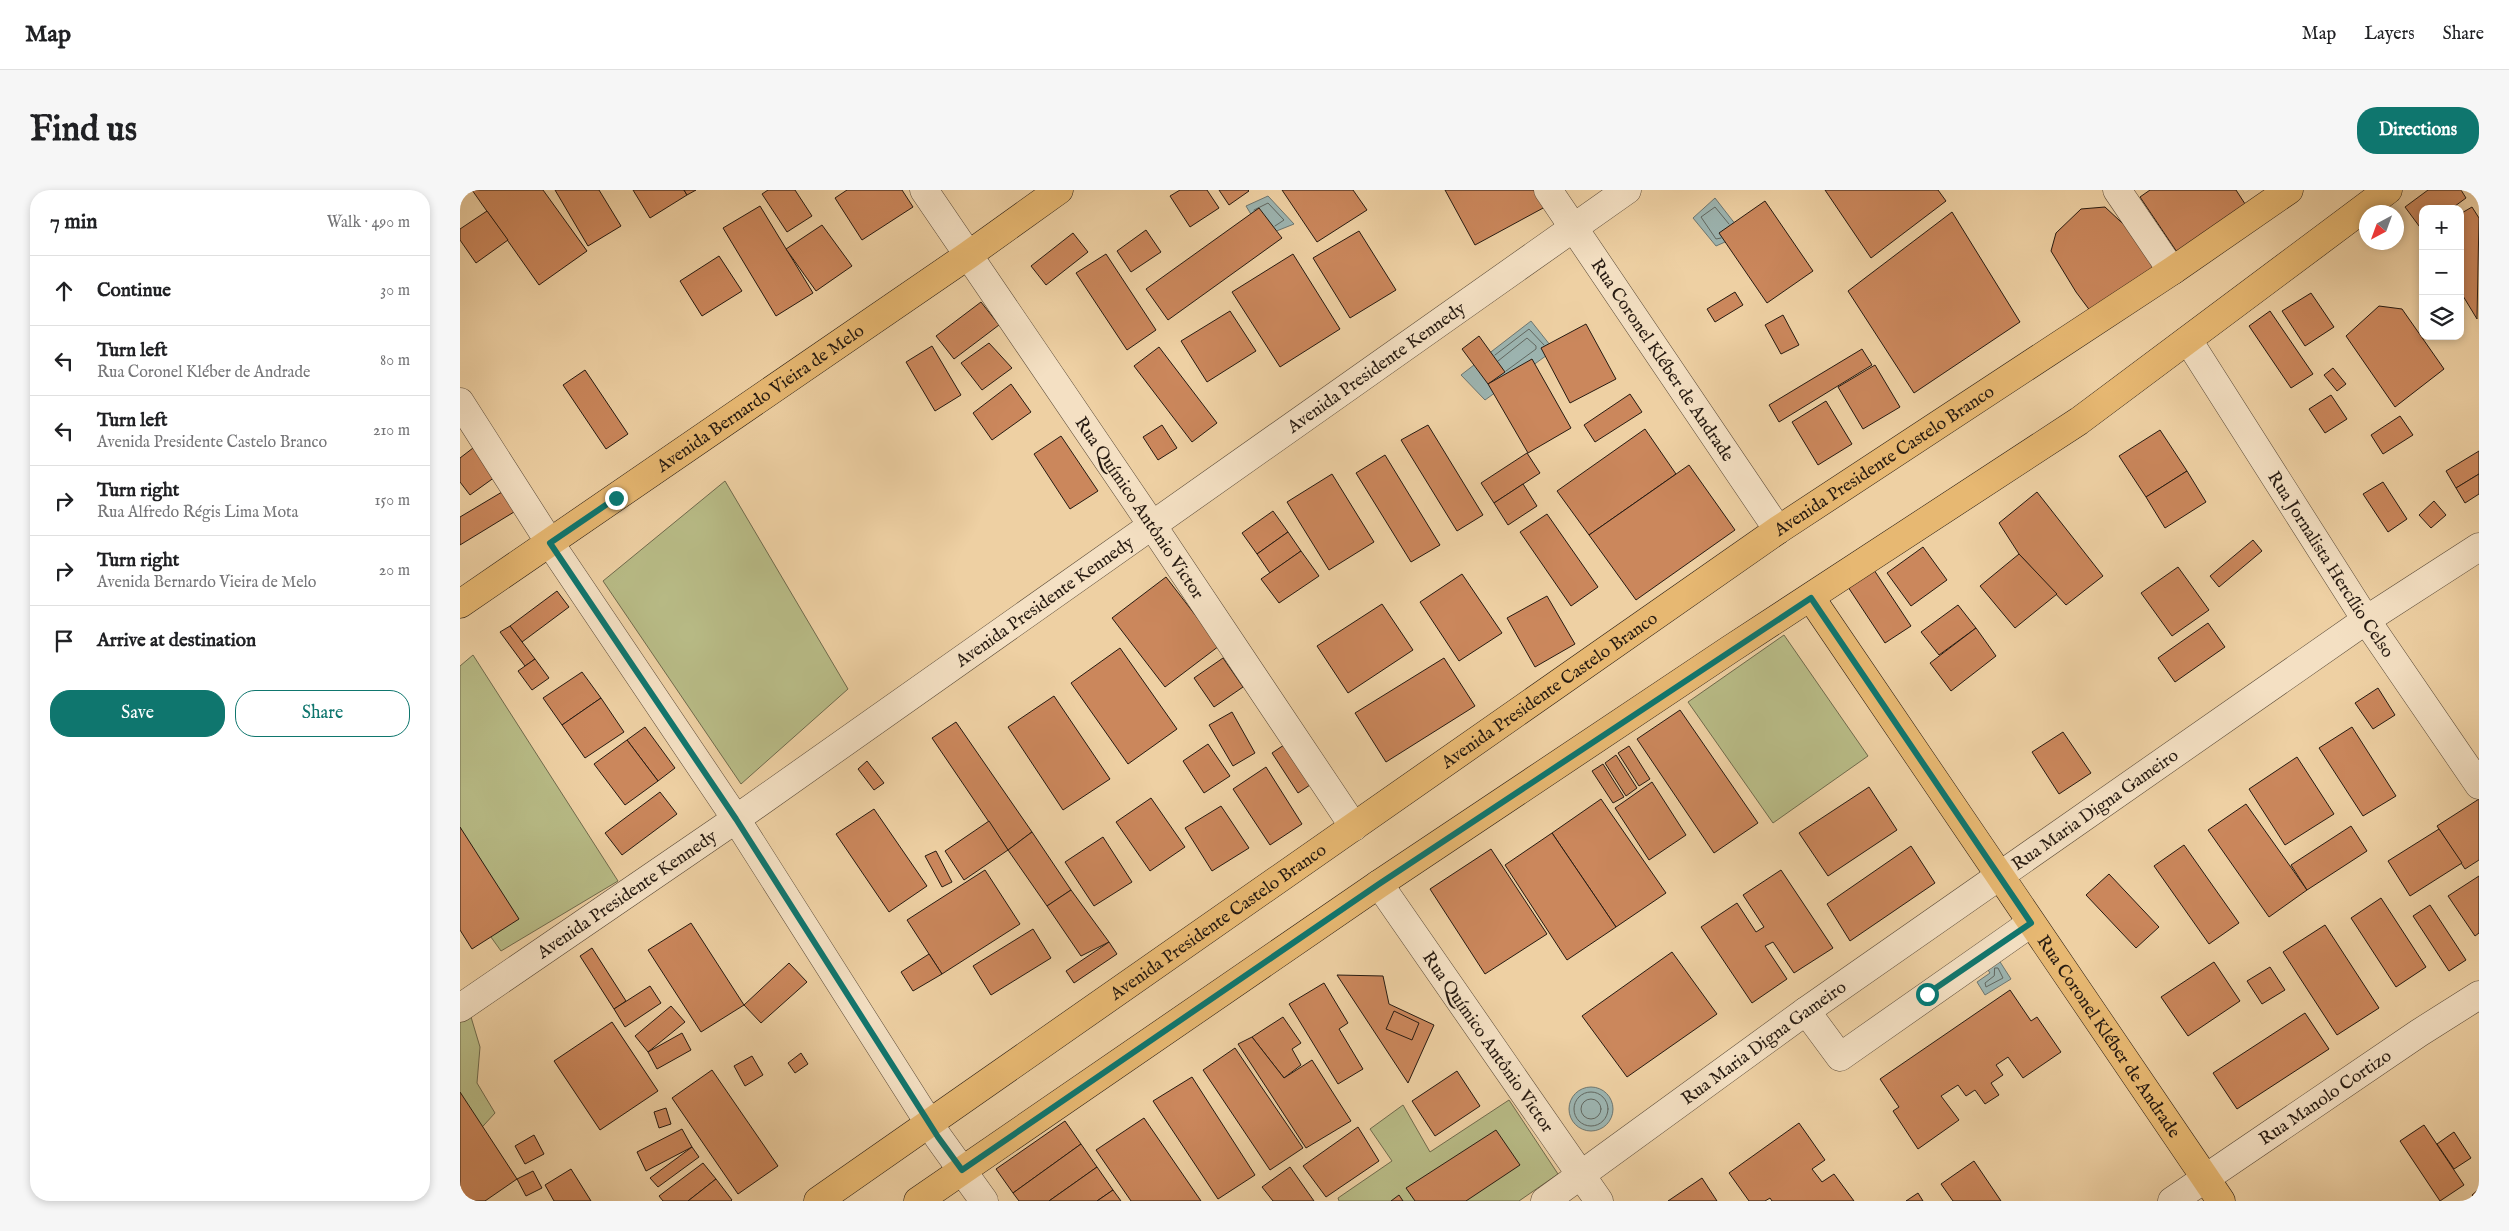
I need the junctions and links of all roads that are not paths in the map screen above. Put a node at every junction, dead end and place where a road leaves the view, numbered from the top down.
1 (924, 190) edge
2 (1059, 190) edge
3 (1548, 190) edge
4 (1627, 190) edge
5 (2117, 190) edge
6 (2289, 190) edge
7 (2388, 190) edge
8 (1574, 228) junction
9 (967, 256) junction
10 (2172, 271) junction
11 (2188, 340) junction
12 (460, 402) edge
13 (1152, 525) junction
14 (1778, 530) junction
15 (550, 543) junction
16 (2479, 547) edge
17 (1811, 598) junction
18 (460, 604) edge
19 (2366, 620) junction
20 (2479, 785) edge
21 (736, 819) junction
22 (1354, 827) junction
23 (2000, 877) junction
24 (1379, 884) junction
25 (2031, 923) junction
26 (2479, 995) edge
27 (460, 1008) edge
28 (1806, 1011) junction
29 (930, 1122) junction
30 (962, 1170) junction
31 (1583, 1176) junction
32 (2206, 1177) junction
33 (818, 1201) edge
34 (918, 1201) edge
35 (984, 1201) edge
36 (1545, 1201) edge
37 (1599, 1201) edge
38 (2172, 1201) edge
39 (2220, 1201) edge

1 - 9 street, Rua Químico Antônio Victor
2 - 9 main road, Avenida Bernardo Vieira de Melo
3 - 8 street, Rua Coronel Kléber de Andrade
4 - 8 street, Avenida Presidente Kennedy
5 - 10 street
6 - 10 main road, Avenida Presidente Castelo Branco
7 - 11 main road
8 - 13 street, Avenida Presidente Kennedy
8 - 14 street, Rua Coronel Kléber de Andrade
9 - 13 street, Rua Químico Antônio Victor
9 - 15 main road, Avenida Bernardo Vieira de Melo
10 - 14 main road, Avenida Presidente Castelo Branco
11 - 17 main road
11 - 19 street, Rua Jornalista Hercílio Celso
12 - 15 street
13 - 21 street, Avenida Presidente Kennedy
13 - 22 street, Rua Químico Antônio Victor
14 - 22 main road, Avenida Presidente Castelo Branco
15 - 18 main road, Avenida Bernardo Vieira de Melo
15 - 21 street
16 - 19 street, Rua Maria Digna Gameiro
17 - 23 main road, Rua Coronel Kléber de Andrade
17 - 24 main road
19 - 20 street, Rua Jornalista Hercílio Celso
19 - 23 street, Rua Maria Digna Gameiro
21 - 27 street, Avenida Presidente Kennedy
21 - 29 street
22 - 29 main road, Avenida Presidente Castelo Branco
23 - 25 main road, Rua Coronel Kléber de Andrade
23 - 28 street, Rua Maria Digna Gameiro
24 - 30 main road
24 - 31 street, Rua Químico Antônio Victor
25 - 28 street
25 - 32 main road, Rua Coronel Kléber de Andrade
26 - 32 street, Rua Manolo Cortizo
28 - 31 street, Rua Maria Digna Gameiro
29 - 30 street
29 - 33 main road, Avenida Presidente Castelo Branco
30 - 34 main road
30 - 35 street
31 - 36 street, Rua Maria Digna Gameiro
31 - 37 street, Rua Químico Antônio Victor
32 - 38 street, Rua Manolo Cortizo
32 - 39 main road, Rua Coronel Kléber de Andrade

